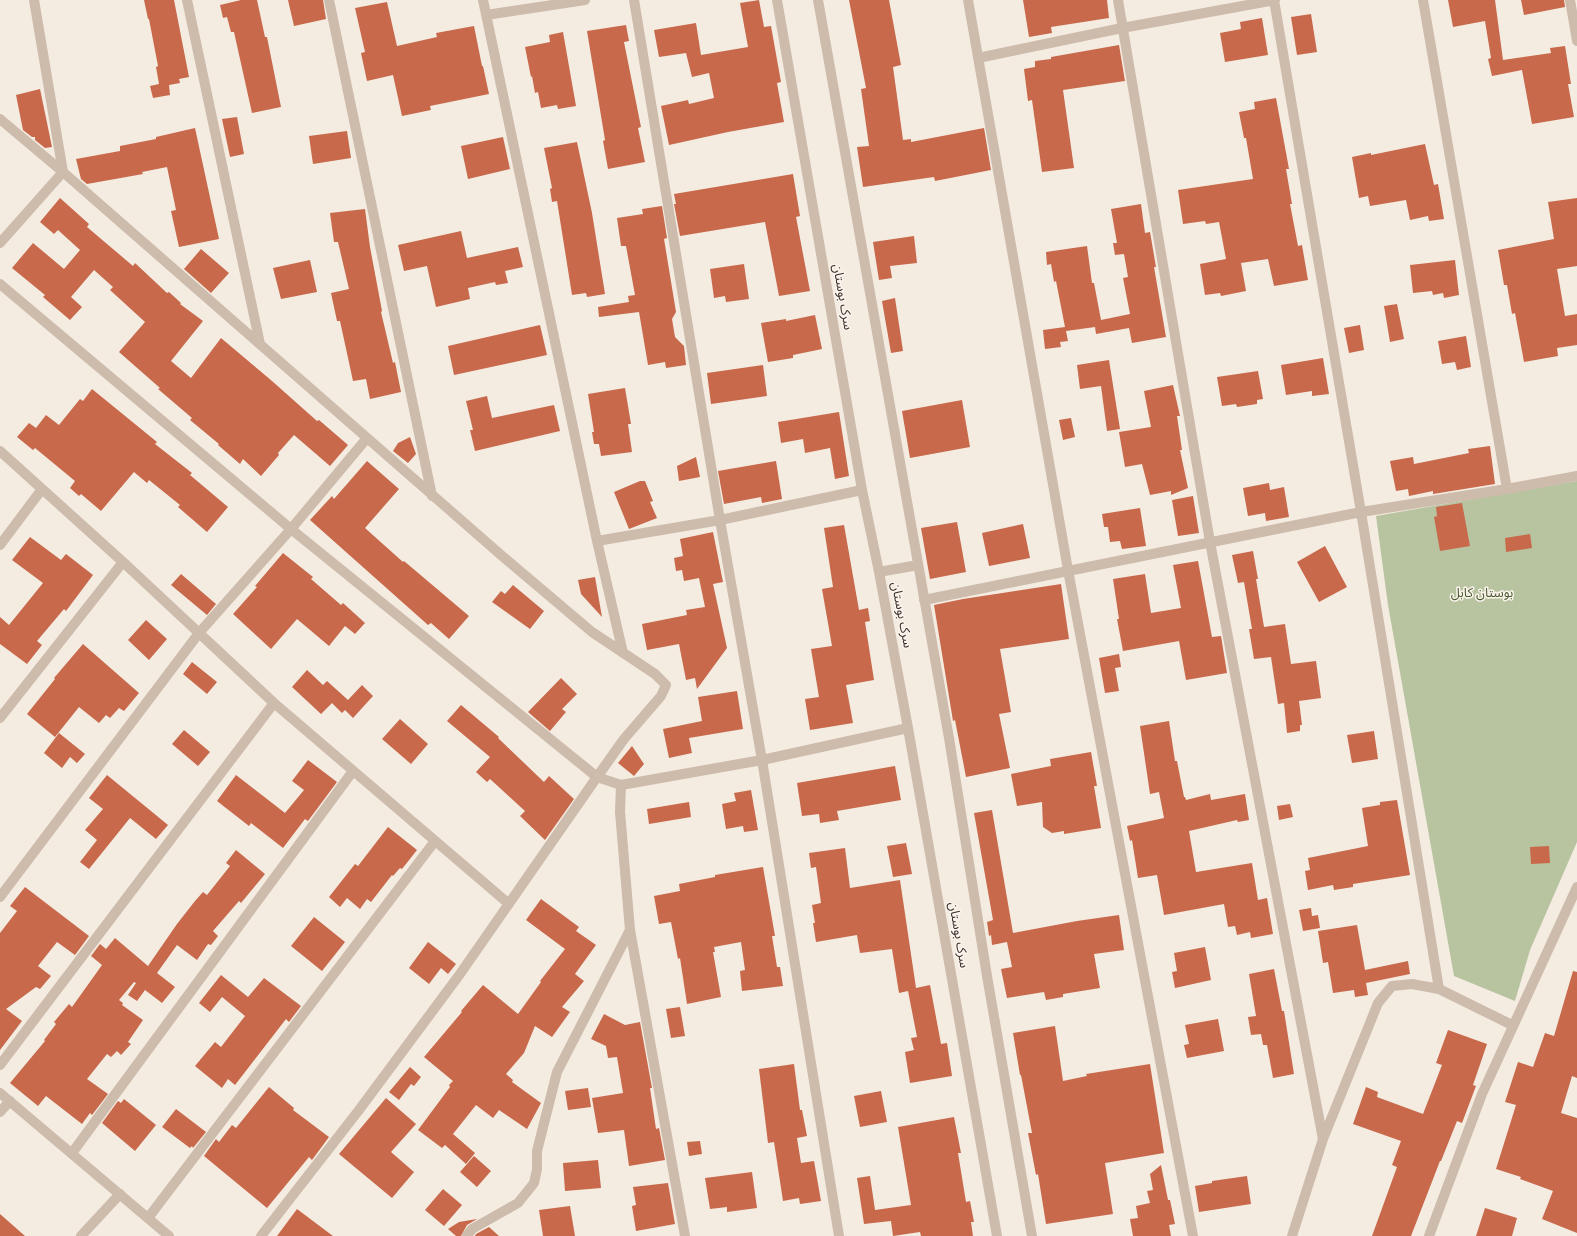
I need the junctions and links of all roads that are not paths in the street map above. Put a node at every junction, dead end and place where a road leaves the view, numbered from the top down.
1 (34, 0) edge
2 (187, 0) edge
3 (329, 0) edge
4 (483, 0) edge
5 (585, 0) edge
6 (634, 0) edge
7 (777, 0) edge
8 (818, 0) edge
9 (968, 0) edge
10 (1118, 0) edge
11 (1274, 0) edge
12 (1423, 0) edge
13 (1570, 0) edge
14 (486, 15) junction
15 (1122, 28) junction
16 (1577, 41) edge
17 (978, 58) junction
18 (0, 119) edge
19 (63, 172) junction
20 (0, 243) edge
21 (0, 284) edge
22 (260, 344) junction
23 (367, 438) junction
24 (0, 452) edge
25 (1577, 476) edge
26 (42, 489) junction
27 (1507, 489) junction
28 (862, 490) junction
29 (432, 496) junction
30 (1361, 512) junction
31 (720, 520) junction
32 (291, 529) junction
33 (597, 542) junction
34 (1210, 542) junction
35 (0, 545) edge
36 (123, 562) junction
37 (918, 565) junction
38 (1068, 570) junction
39 (879, 572) junction
40 (924, 600) junction
41 (199, 633) junction
42 (623, 653) junction
43 (274, 703) junction
44 (0, 718) edge
45 (908, 728) junction
46 (762, 760) junction
47 (353, 771) junction
48 (596, 777) junction
49 (621, 785) junction
50 (435, 841) junction
51 (1577, 887) edge
52 (0, 896) edge
53 (509, 904) junction
54 (630, 930) junction
55 (1439, 989) junction
56 (1512, 1025) junction
57 (0, 1065) edge
58 (0, 1093) edge
59 (10, 1101) junction
60 (0, 1112) edge
61 (1323, 1140) junction
62 (72, 1154) junction
63 (120, 1194) junction
64 (148, 1218) junction
65 (81, 1236) edge
66 (169, 1236) edge
67 (261, 1236) edge
68 (467, 1236) edge
69 (685, 1236) edge
70 (839, 1236) edge
71 (997, 1236) edge
72 (1032, 1236) edge
73 (1193, 1236) edge
74 (1292, 1236) edge
75 (1429, 1236) edge

1 - 19 street
2 - 22 street
3 - 29 street
4 - 14 street
5 - 14 street
6 - 31 street
7 - 28 street, سرک بوستان
8 - 37 street, سرک بوستان
9 - 17 street
10 - 15 street
11 - 15 street
11 - 30 street
12 - 27 street
13 - 16 street
14 - 33 street
15 - 17 street
15 - 34 street
17 - 38 street
18 - 19 street
19 - 20 street
19 - 22 street
21 - 32 street
22 - 23 street
23 - 29 street
23 - 32 street
24 - 26 street
25 - 27 street
26 - 35 street
26 - 36 street
27 - 30 street
28 - 31 street
28 - 39 street, سرک بوستان
29 - 42 street
30 - 34 street
30 - 55 street
31 - 33 street
31 - 46 street
32 - 41 street
32 - 48 street
33 - 42 street
34 - 38 street
34 - 61 street
36 - 41 street
36 - 44 street
37 - 39 street
37 - 40 street, سرک بوستان
38 - 40 street
38 - 73 street
39 - 45 street, سرک بوستان
40 - 72 street, سرک بوستان
41 - 43 street
41 - 52 street
42 - 48 street
43 - 47 street
43 - 57 street
45 - 46 street
45 - 71 street, سرک بوستان
46 - 49 street
46 - 70 street
47 - 50 street
47 - 62 street
48 - 49 street
48 - 53 street
49 - 54 street
50 - 53 street
50 - 64 street
51 - 56 street
53 - 67 street
54 - 68 street
54 - 69 street
55 - 56 street
55 - 61 street
56 - 75 street
58 - 59 street
59 - 60 street
59 - 62 street
61 - 74 street
62 - 63 street
63 - 64 street
63 - 65 street
64 - 66 street

